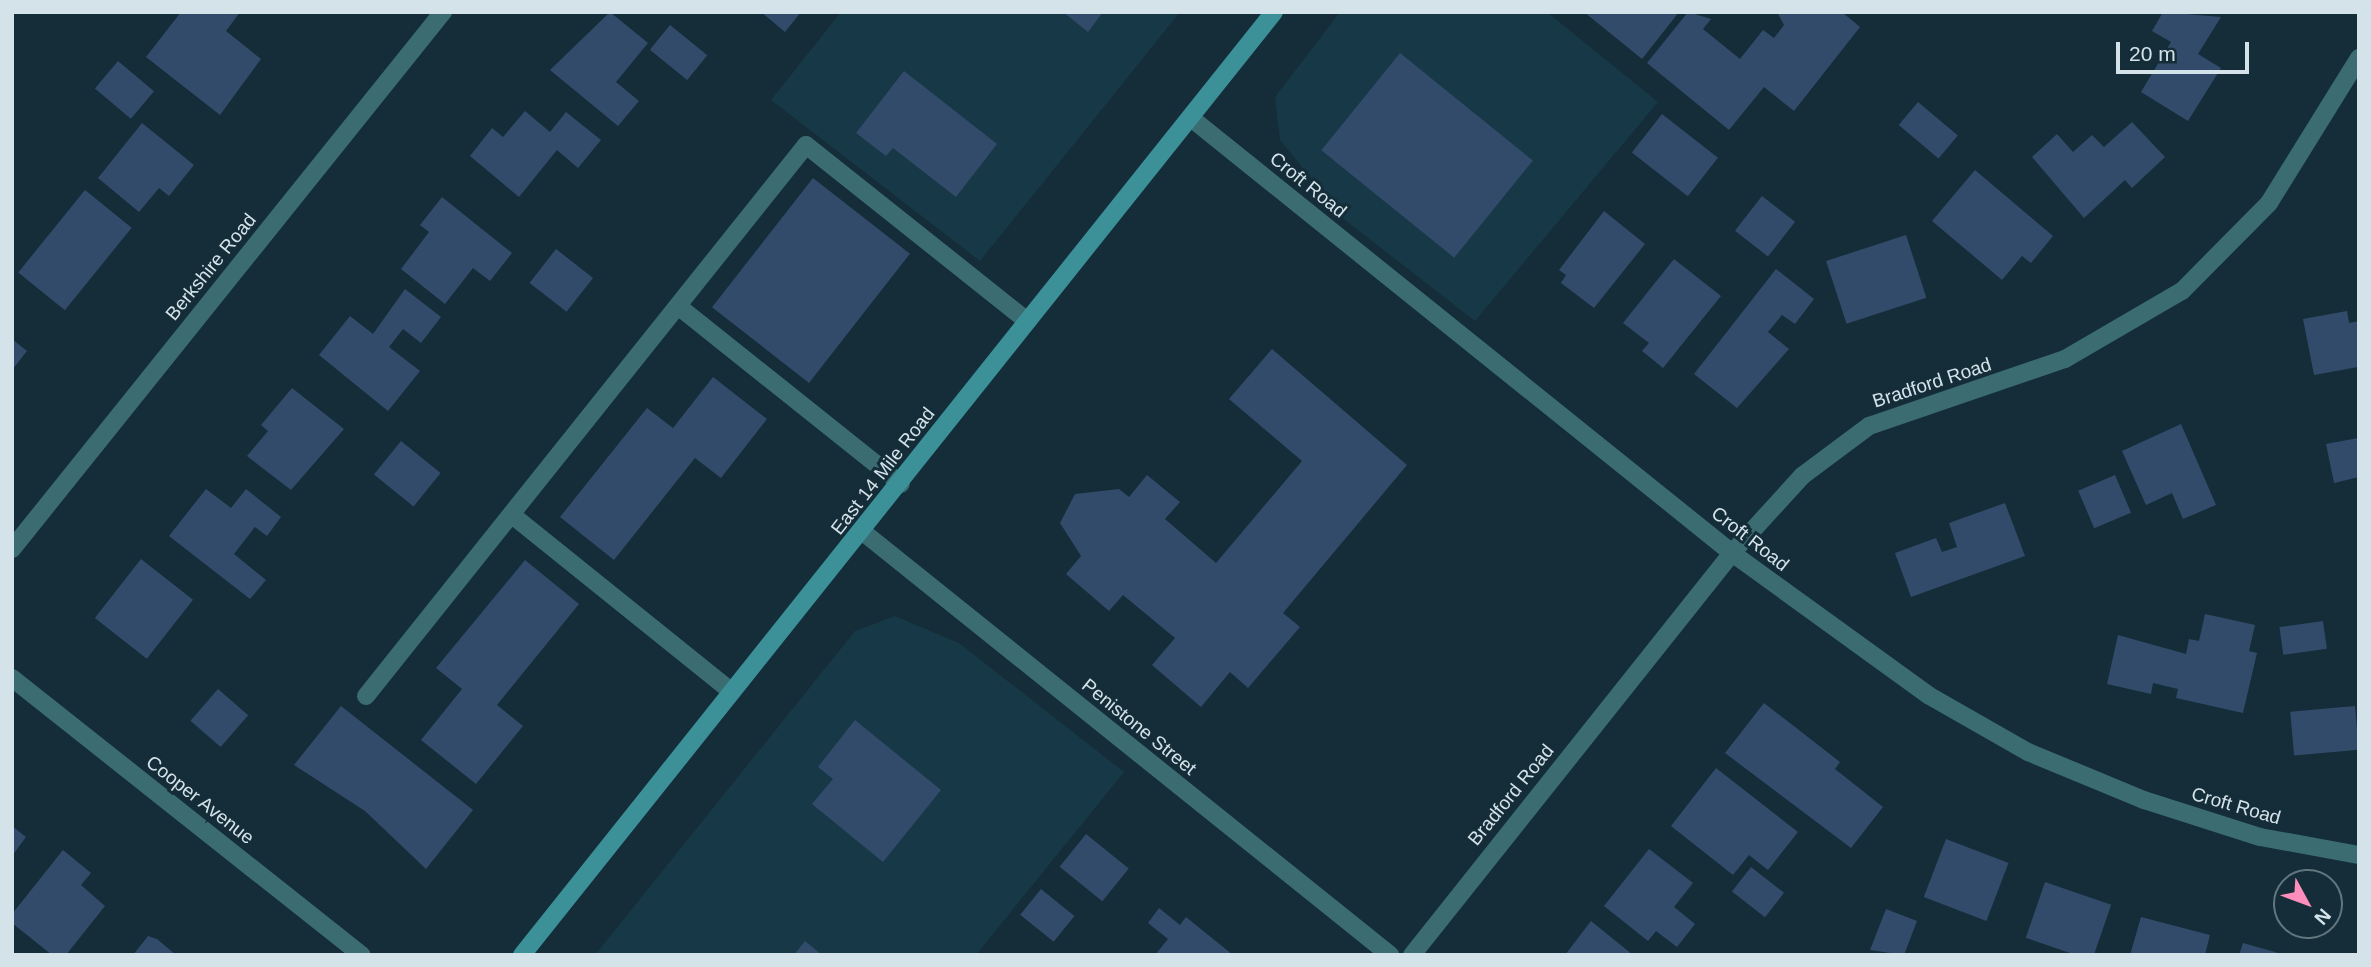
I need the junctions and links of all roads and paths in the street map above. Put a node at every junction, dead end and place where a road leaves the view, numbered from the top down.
1 (443, 12) edge
2 (1274, 12) edge
3 (2359, 58) edge
4 (1191, 118) junction
5 (678, 306) junction
6 (1027, 321) junction
7 (901, 484) junction
8 (512, 515) junction
9 (863, 532) junction
10 (12, 549) edge
11 (1732, 553) junction
12 (12, 678) edge
13 (732, 692) junction
14 (366, 696) dead end
15 (2359, 855) edge
16 (361, 955) edge
17 (522, 955) edge
18 (1390, 955) edge
19 (1412, 955) edge

1 - 10 street, Berkshire Road
2 - 4 main road, East 14 Mile Road
3 - 11 street, Bradford Road
4 - 6 main road, East 14 Mile Road
4 - 11 street, Croft Road
5 - 6 street
5 - 7 street
5 - 8 street
6 - 7 main road, East 14 Mile Road
7 - 9 main road, East 14 Mile Road
8 - 13 street
8 - 14 street
9 - 13 main road, East 14 Mile Road
9 - 18 street, Penistone Street
11 - 15 street, Croft Road
11 - 19 street, Bradford Road
12 - 16 street, Cooper Avenue
13 - 17 main road, East 14 Mile Road

